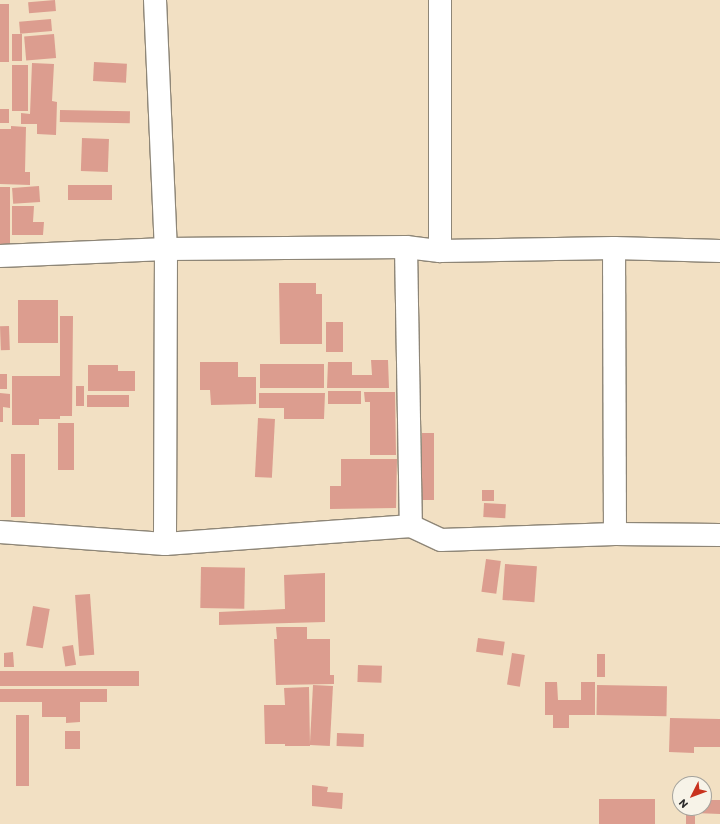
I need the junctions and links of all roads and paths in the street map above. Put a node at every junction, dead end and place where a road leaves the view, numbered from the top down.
1 (155, 0) edge
2 (440, 0) edge
3 (406, 247) junction
4 (614, 248) junction
5 (166, 249) junction
6 (440, 251) junction
7 (720, 251) edge
8 (0, 256) edge
9 (411, 526) junction
10 (0, 532) edge
11 (615, 534) junction
12 (720, 535) edge
13 (165, 544) junction

1 - 5 street
2 - 6 street
3 - 5 street
3 - 6 street
3 - 9 street
4 - 6 street
4 - 7 street
4 - 11 street
5 - 8 street
5 - 13 street
9 - 11 street
9 - 13 street
10 - 13 street
11 - 12 street

